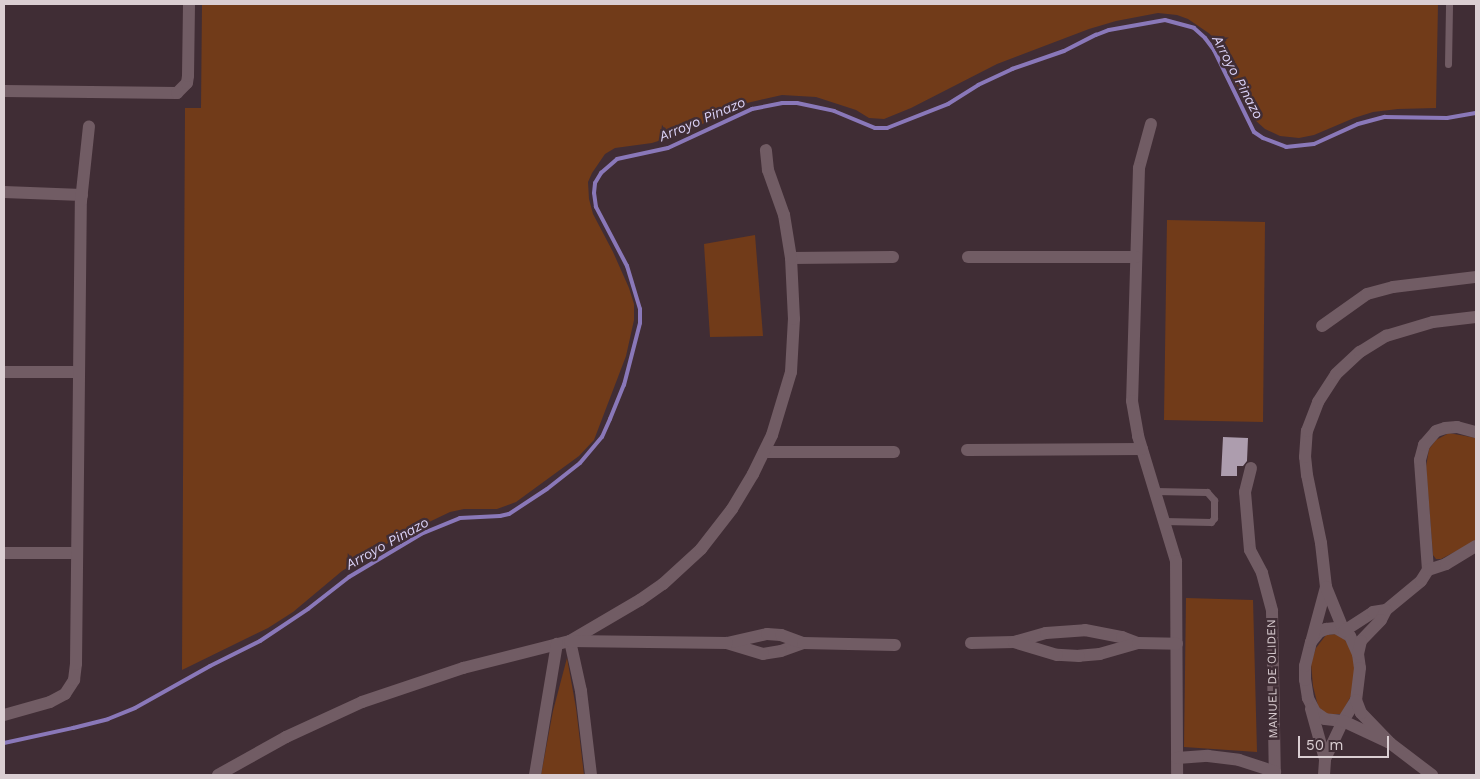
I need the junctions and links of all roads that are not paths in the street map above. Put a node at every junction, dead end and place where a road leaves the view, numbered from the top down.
1 (188, 4) edge
2 (1449, 4) edge
3 (1448, 64) dead end
4 (4, 91) edge
5 (1151, 124) dead end
6 (89, 126) dead end
7 (766, 150) dead end
8 (4, 192) edge
9 (82, 195) junction
10 (893, 257) dead end
11 (968, 257) dead end
12 (1136, 257) junction
13 (791, 258) junction
14 (1476, 277) edge
15 (1476, 317) edge
16 (1451, 320) junction
17 (1476, 325) edge
18 (1322, 326) dead end
19 (4, 372) edge
20 (79, 372) junction
21 (1476, 432) edge
22 (1142, 449) junction
23 (967, 450) dead end
24 (764, 452) junction
25 (894, 452) dead end
26 (1251, 468) dead end
27 (1155, 491) junction
28 (1164, 521) junction
29 (1476, 546) edge
30 (4, 553) edge
31 (77, 553) junction
32 (1428, 570) junction
33 (1326, 587) junction
34 (1386, 610) junction
35 (1344, 631) junction
36 (570, 641) junction
37 (803, 642) junction
38 (1014, 642) junction
39 (1311, 642) junction
40 (727, 643) junction
41 (971, 643) dead end
42 (557, 644) junction
43 (1138, 644) junction
44 (1177, 644) junction
45 (895, 645) dead end
46 (1358, 654) junction
47 (1356, 700) junction
48 (1311, 706) junction
49 (4, 715) edge
50 (1343, 721) junction
51 (1390, 743) junction
52 (1177, 758) junction
53 (1325, 760) junction
54 (1275, 774) edge
55 (218, 775) edge
56 (535, 775) edge
57 (591, 775) edge
58 (1177, 775) edge
59 (1324, 775) edge
60 (1432, 775) edge

1 - 4 street
2 - 3 lane
5 - 12 street
6 - 9 street
7 - 13 street
8 - 9 street
9 - 20 street
10 - 13 street
11 - 12 street
12 - 22 street
13 - 24 street
14 - 18 street
15 - 16 street
16 - 17 street
16 - 33 street
19 - 20 street
20 - 31 street
21 - 32 street
22 - 23 street
22 - 27 street
24 - 25 street
24 - 36 street
26 - 54 street, MANUEL DE OLIDEN
27 - 28 street
27 - 28 lane
28 - 44 street
29 - 32 street
30 - 31 street
31 - 49 street
32 - 34 street
33 - 35 street
33 - 39 street
34 - 35 street
34 - 46 street
35 - 39 street
35 - 46 street
36 - 40 street
36 - 42 street
36 - 57 street
37 - 40 street
37 - 40 street
37 - 45 street
38 - 41 street
38 - 43 street
38 - 43 street
39 - 48 street
42 - 55 street
42 - 56 street
43 - 44 street
44 - 52 street
46 - 47 street
47 - 50 street
47 - 51 street
48 - 50 street
48 - 53 street
50 - 51 street
50 - 53 street
51 - 60 street
52 - 54 street
52 - 58 street
53 - 59 street

